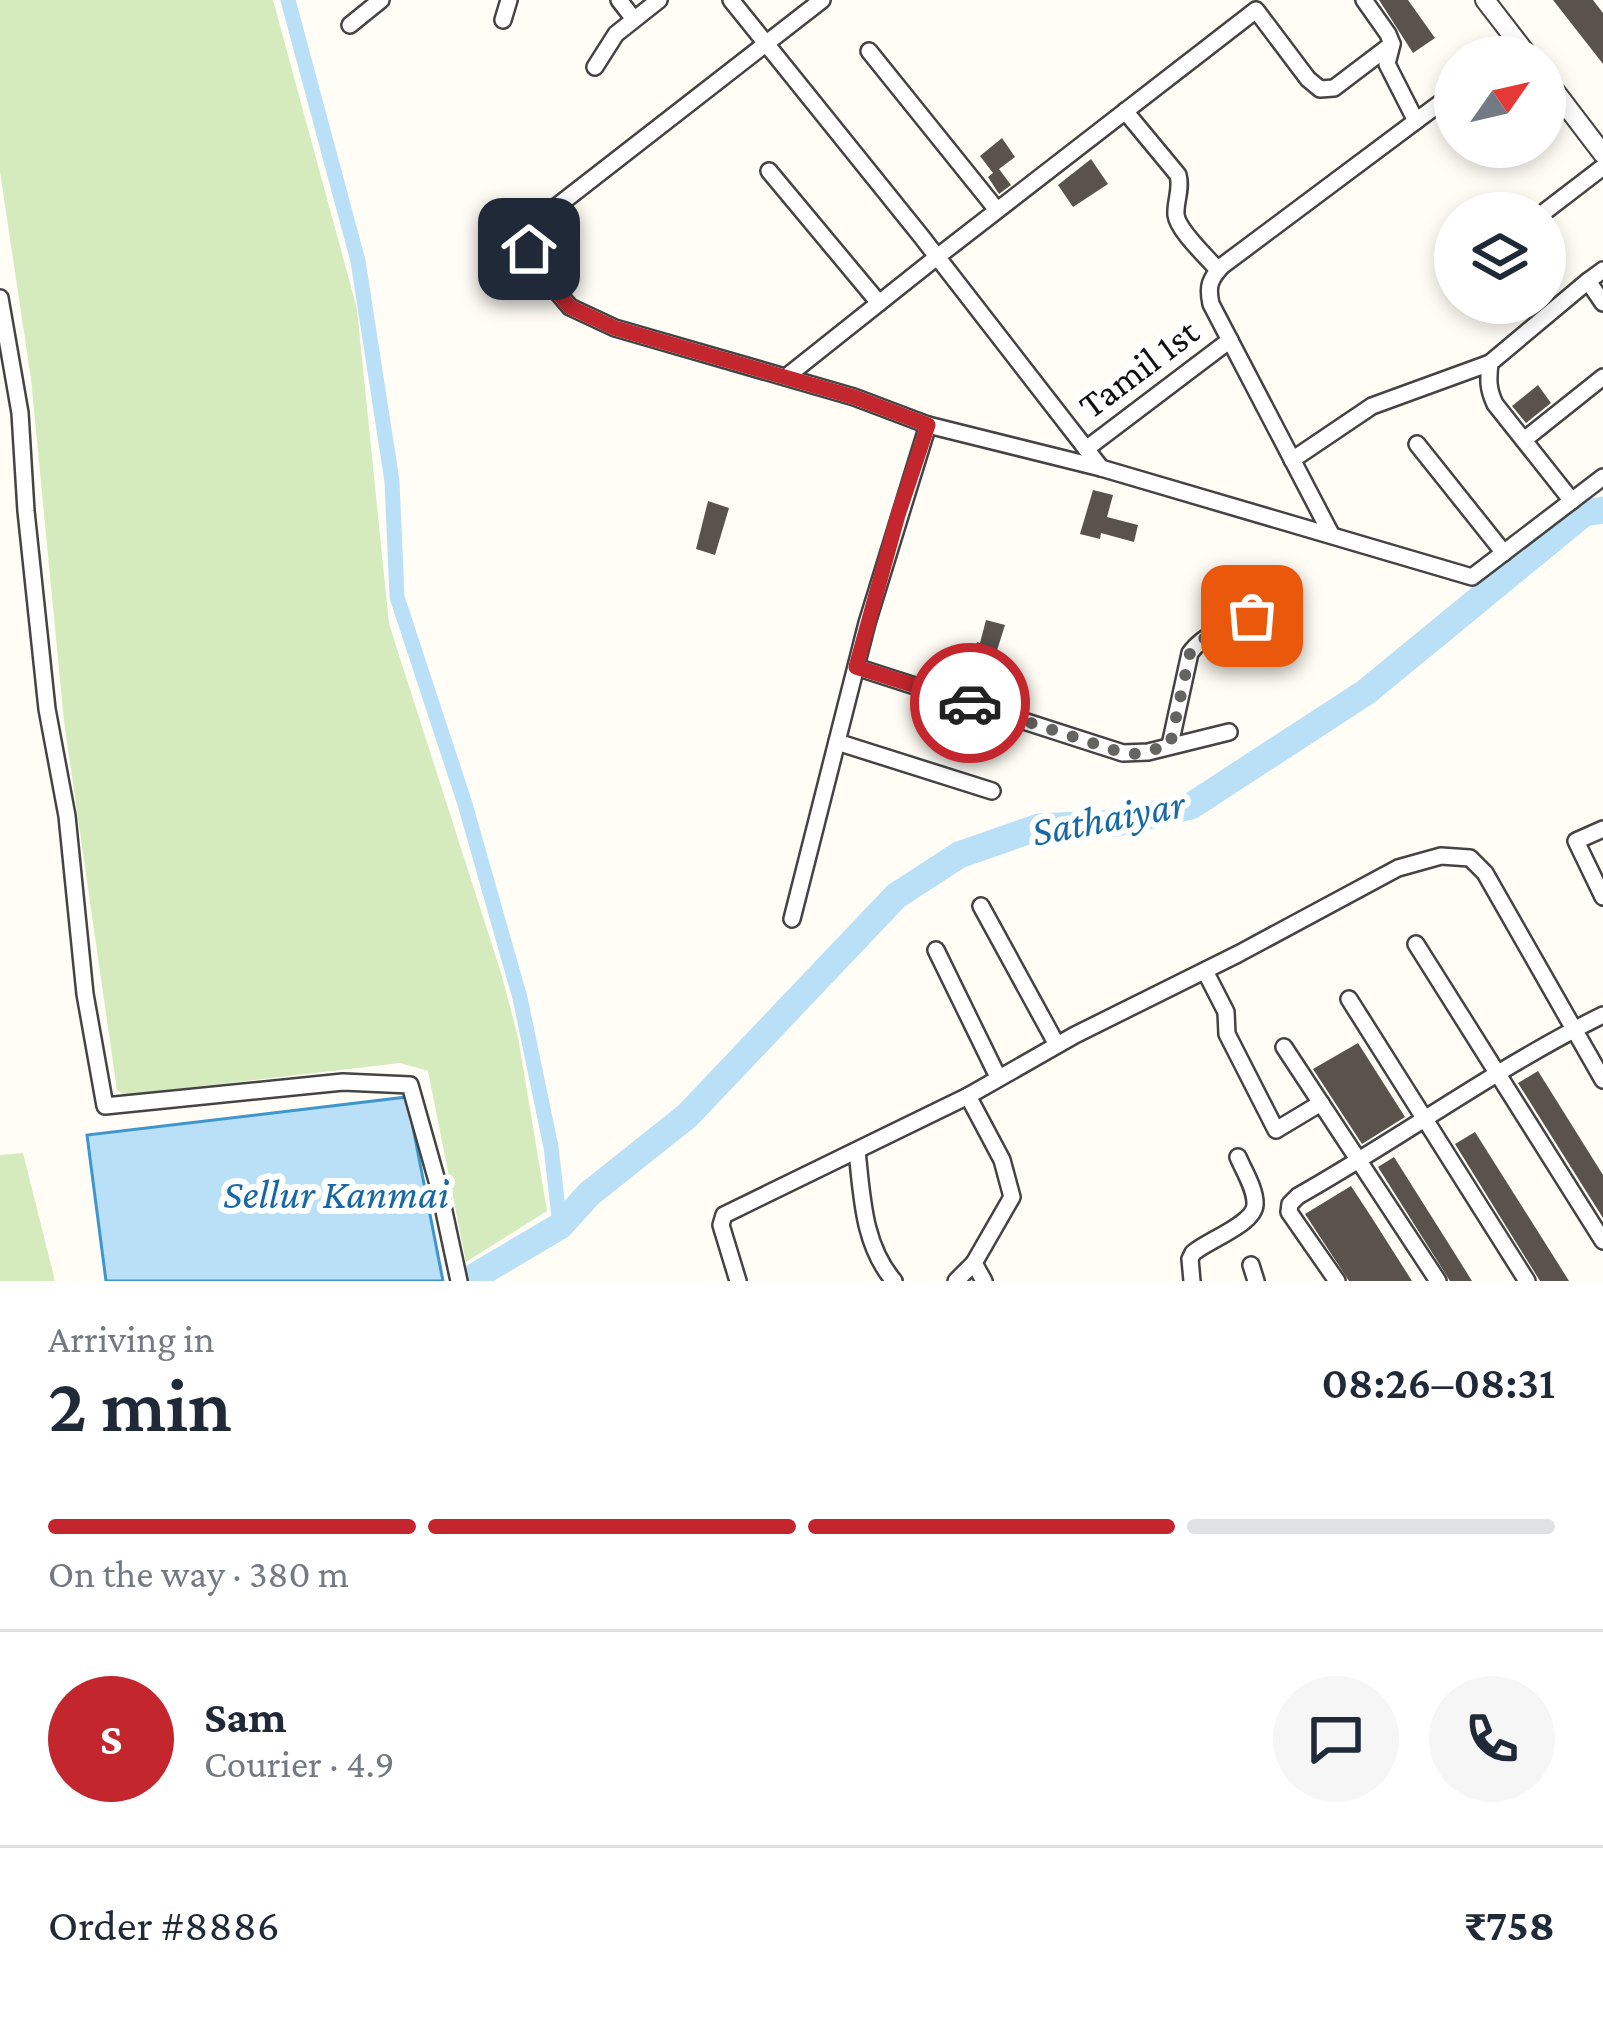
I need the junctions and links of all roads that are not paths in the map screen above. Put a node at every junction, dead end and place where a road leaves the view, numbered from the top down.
1 (381, 0) edge
2 (509, 0) edge
3 (620, 0) edge
4 (659, 0) edge
5 (731, 0) edge
6 (822, 0) edge
7 (1364, 0) edge
8 (1485, 0) edge
9 (1262, 5) edge
10 (633, 18) junction
11 (503, 20) dead end
12 (350, 25) dead end
13 (1513, 36) edge
14 (765, 44) junction
15 (1392, 44) junction
16 (869, 51) dead end
17 (596, 67) dead end
18 (1566, 106) edge
19 (1434, 108) edge
20 (1125, 111) junction
21 (1416, 122) junction
22 (1603, 154) edge
23 (1603, 167) edge
24 (769, 171) dead end
25 (1566, 195) edge
26 (997, 210) junction
27 (937, 257) junction
28 (1218, 270) junction
29 (1603, 270) edge
30 (1588, 281) junction
31 (0, 298) edge
32 (879, 303) junction
33 (1603, 303) edge
34 (1230, 340) junction
35 (1490, 363) junction
36 (1603, 376) edge
37 (786, 377) junction
38 (928, 425) junction
39 (1524, 440) junction
40 (1417, 444) dead end
41 (1086, 449) junction
42 (1292, 460) junction
43 (1101, 469) junction
44 (1603, 477) edge
45 (1572, 501) junction
46 (1331, 535) junction
47 (1504, 553) junction
48 (1280, 622) dead end
49 (856, 667) junction
50 (1228, 732) dead end
51 (837, 742) junction
52 (1170, 745) junction
53 (992, 791) dead end
54 (1603, 830) edge
55 (1603, 897) edge
56 (981, 905) dead end
57 (792, 920) dead end
58 (1416, 944) dead end
59 (936, 950) dead end
60 (1205, 970) junction
61 (1349, 999) dead end
62 (1603, 1015) edge
63 (1573, 1030) junction
64 (1057, 1045) junction
65 (1284, 1047) dead end
66 (1499, 1075) junction
67 (998, 1077) junction
68 (1603, 1080) edge
69 (968, 1096) junction
70 (1321, 1103) junction
71 (1426, 1120) junction
72 (857, 1151) junction
73 (1238, 1157) dead end
74 (1360, 1161) junction
75 (1603, 1241) edge
76 (974, 1263) junction
77 (459, 1280) edge
78 (738, 1281) edge
79 (894, 1281) edge
80 (956, 1281) edge
81 (984, 1281) edge
82 (1192, 1281) edge
83 (1337, 1281) edge
84 (1438, 1281) edge
85 (1527, 1281) edge

1 - 12 street
2 - 11 street
3 - 10 street
4 - 10 street
5 - 14 street
6 - 14 street
7 - 15 street
8 - 13 street
9 - 15 street
9 - 20 street
10 - 17 street
14 - 27 street
14 - 37 street
15 - 21 street
16 - 26 street
18 - 22 street
19 - 21 street
20 - 26 street
20 - 28 street
21 - 28 street
23 - 25 street
24 - 32 street
26 - 27 street
27 - 32 street
27 - 41 street
28 - 34 street
29 - 30 street
30 - 33 street
30 - 35 street
31 - 77 street
32 - 37 street
34 - 41 street, Tamil 1st
34 - 42 street
35 - 39 street
35 - 42 street
36 - 39 street
37 - 38 street
38 - 43 street
38 - 49 street
39 - 45 street
40 - 47 street
41 - 43 street
42 - 46 street
43 - 46 street
44 - 45 street
45 - 47 street
46 - 47 street
48 - 52 street
49 - 51 street
49 - 52 street
50 - 52 street
51 - 53 street
51 - 57 street
54 - 55 street
56 - 64 street
58 - 66 street
59 - 67 street
60 - 63 street
60 - 64 street
60 - 70 street
61 - 71 street
62 - 63 street
63 - 66 street
63 - 68 street
64 - 67 street
65 - 70 street
66 - 71 street
66 - 75 street
67 - 69 street
69 - 72 street
69 - 76 street
70 - 74 street
71 - 74 street
71 - 85 street
72 - 78 street
72 - 79 street
73 - 82 street
74 - 83 street
74 - 84 street
76 - 80 street
76 - 81 street

